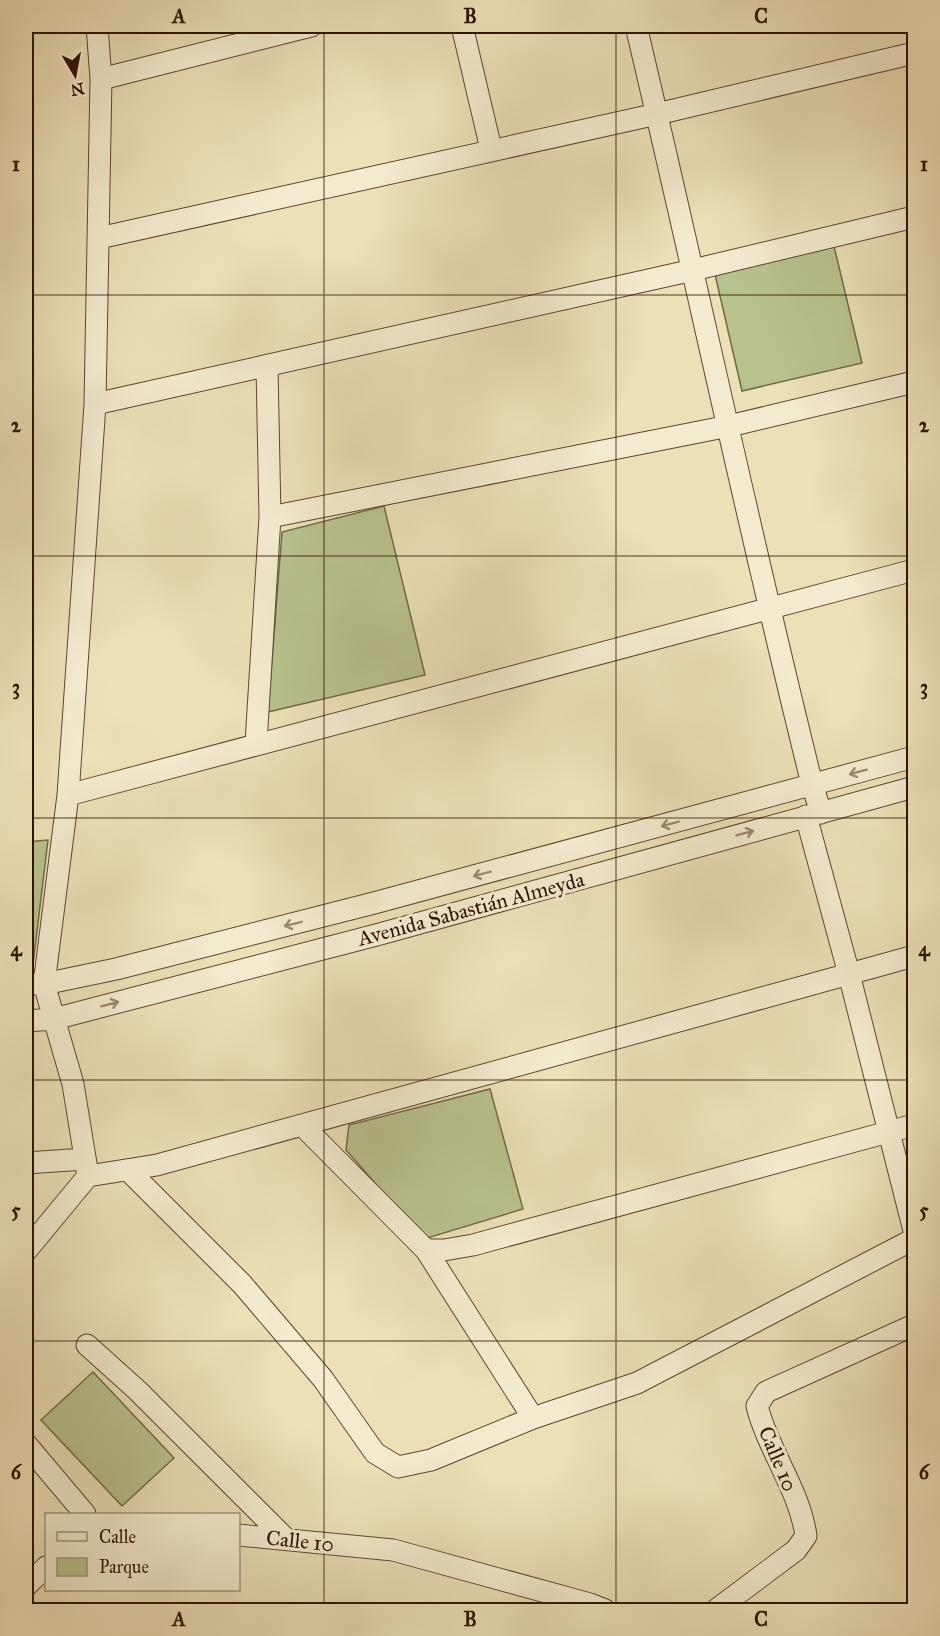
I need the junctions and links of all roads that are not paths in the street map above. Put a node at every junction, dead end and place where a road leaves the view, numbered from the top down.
1 (97, 26) edge
2 (303, 26) edge
3 (462, 26) edge
4 (636, 26) edge
5 (915, 53) edge
6 (101, 79) junction
7 (657, 114) junction
8 (491, 149) junction
9 (915, 217) edge
10 (99, 238) junction
11 (693, 270) junction
12 (267, 367) junction
13 (915, 382) edge
14 (95, 404) junction
15 (729, 426) junction
16 (270, 517) junction
17 (915, 570) edge
18 (768, 608) junction
19 (256, 743) junction
20 (915, 757) edge
21 (812, 784) junction
22 (915, 787) edge
23 (68, 795) junction
24 (813, 815) junction
25 (915, 956) edge
26 (849, 974) junction
27 (35, 984) edge
28 (54, 1019) junction
29 (26, 1021) edge
30 (915, 1125) edge
31 (303, 1126) junction
32 (889, 1132) junction
33 (26, 1163) edge
34 (86, 1167) junction
35 (129, 1171) junction
36 (915, 1231) edge
37 (915, 1239) edge
38 (426, 1250) junction
39 (26, 1251) edge
40 (915, 1325) edge
41 (87, 1345) dead end
42 (533, 1418) junction
43 (26, 1444) edge
44 (83, 1513) edge
45 (240, 1535) edge
46 (285, 1538) junction
47 (45, 1568) edge
48 (26, 1586) edge
49 (605, 1611) edge
50 (716, 1611) edge

1 - 6 street
2 - 6 street
3 - 8 street
4 - 7 street
5 - 7 street
6 - 10 street
7 - 8 street
7 - 11 street
8 - 10 street
9 - 11 street
10 - 14 street
11 - 12 street
11 - 15 street
12 - 14 street
12 - 16 street
13 - 15 street
14 - 23 street
15 - 16 street
15 - 18 street
16 - 19 street
17 - 18 street
18 - 19 street
18 - 21 street
19 - 23 street
20 -> 21 street, Avenida Sabastián Almeyda
21 - 24 street
21 -> 27 street, Avenida Sabastián Almeyda
22 - 24 street, Avenida Sabastián Almeyda
23 - 27 street
24 - 26 street
28 -> 24 street, Avenida Sabastián Almeyda
25 - 26 street
26 - 31 street
26 - 32 street
27 - 28 street
28 - 29 street, Avenida Sabastián Almeyda
28 - 34 street
30 - 32 street
31 - 35 street
31 - 38 street
32 - 36 street
32 - 38 street
33 - 34 street
34 - 35 street
34 - 39 street
35 - 42 street
37 - 42 street
38 - 42 street
40 - 50 street, Calle 10
41 - 46 street
43 - 44 street
45 - 46 street, Calle 10
46 - 49 street, Calle 10
47 - 48 street

